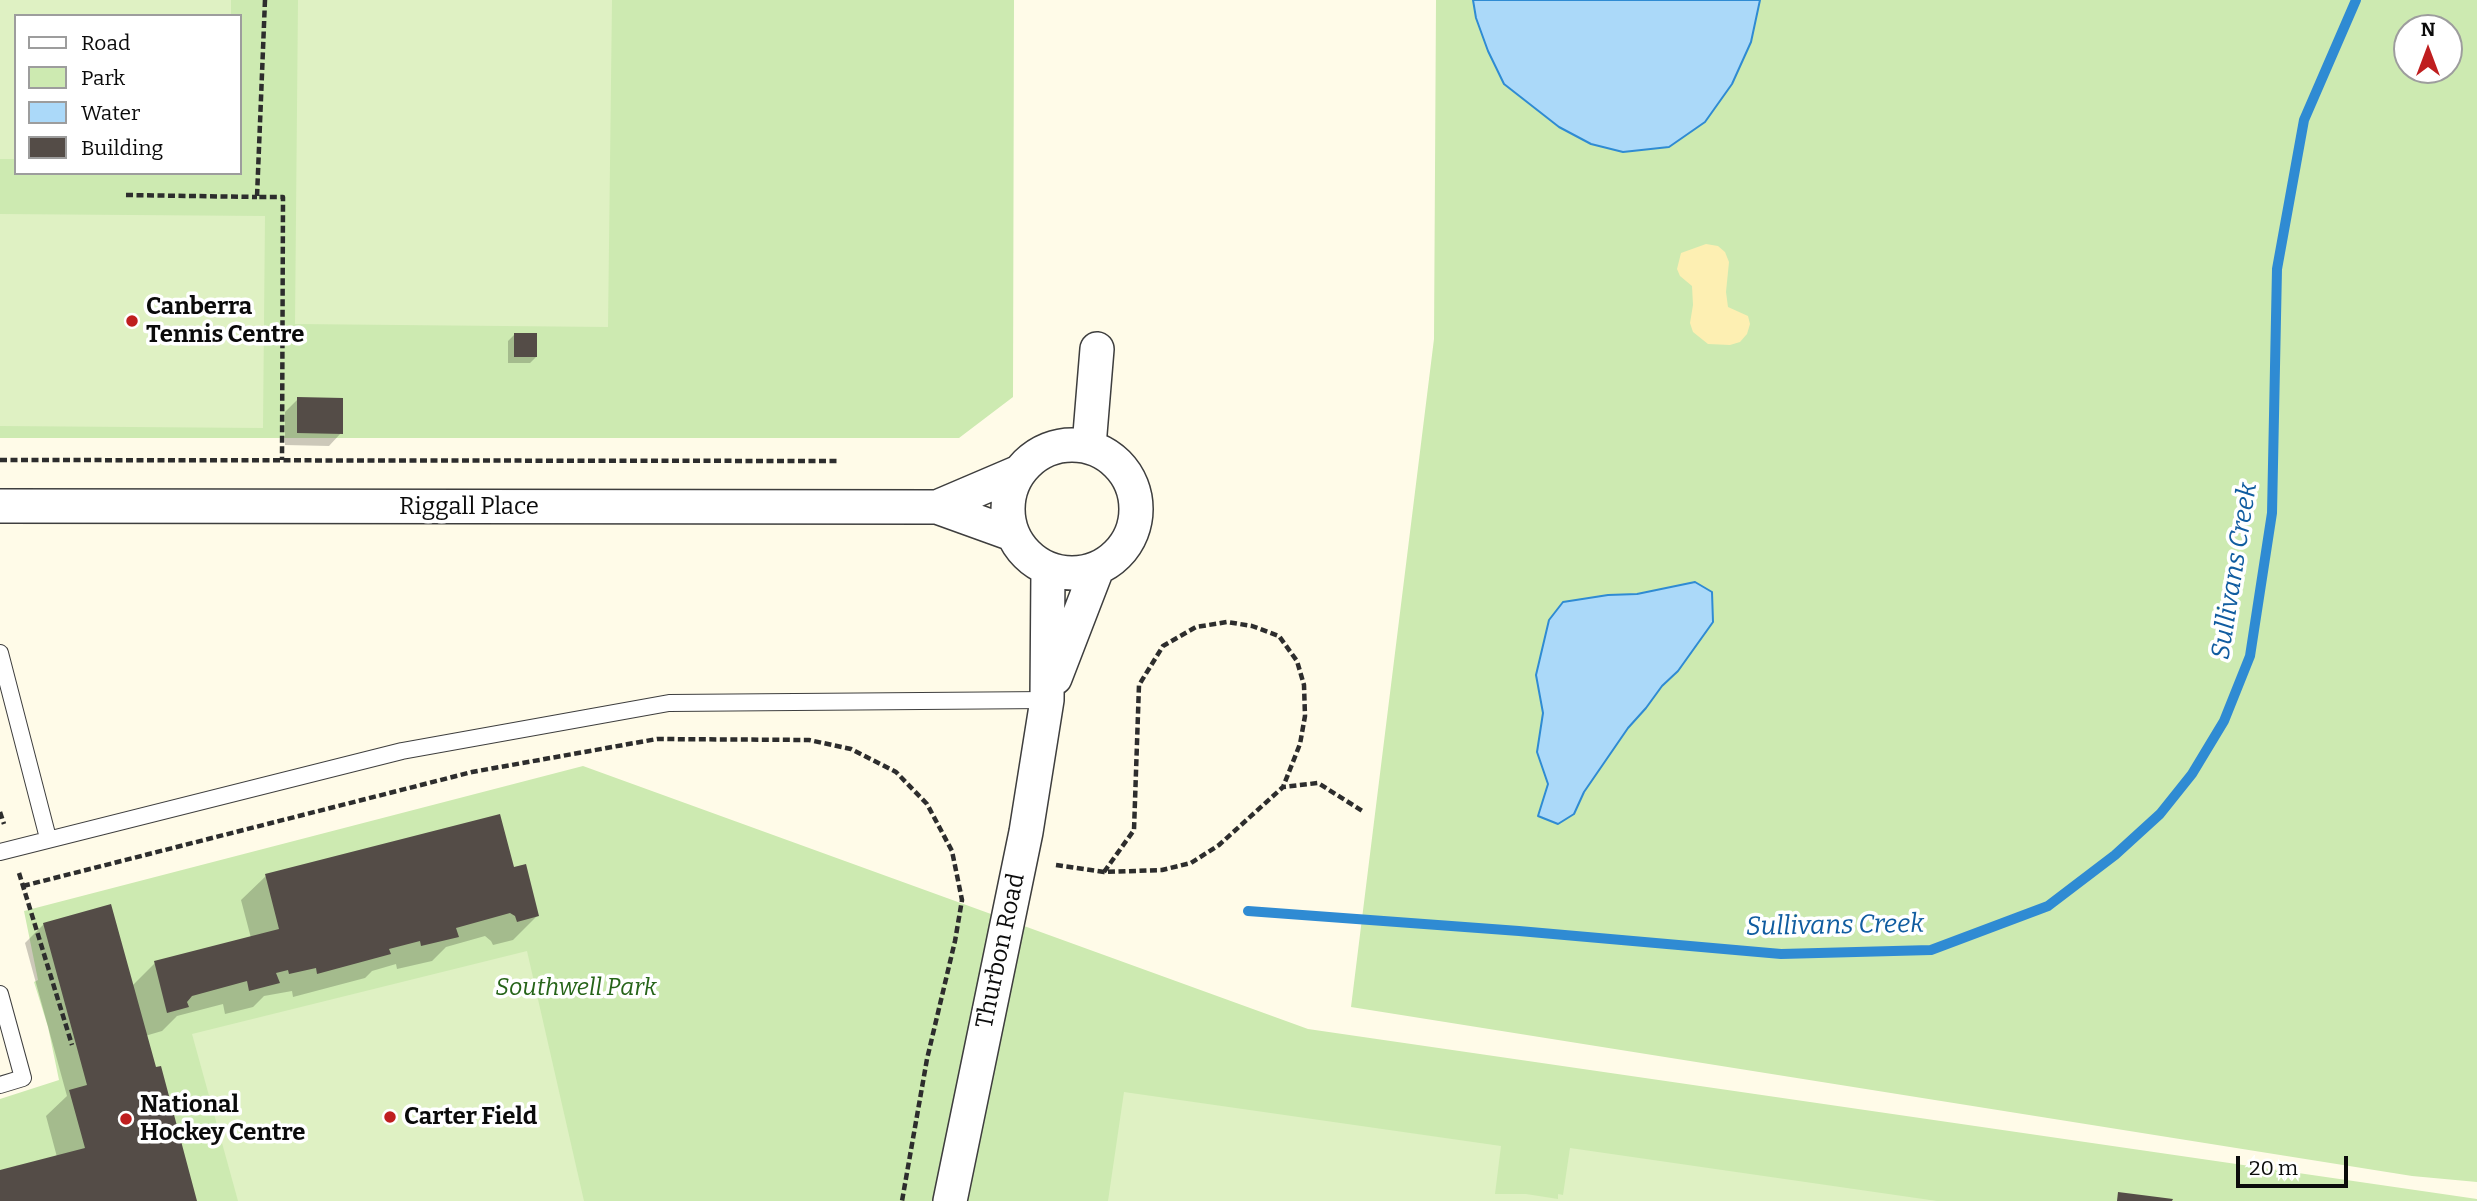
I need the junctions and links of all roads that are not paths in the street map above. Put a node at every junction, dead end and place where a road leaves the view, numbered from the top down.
1 (1097, 349) dead end
2 (1090, 446) junction
3 (1019, 472) junction
4 (0, 506) edge
5 (937, 507) junction
6 (1012, 534) junction
7 (1048, 569) junction
8 (1097, 569) junction
9 (0, 653) edge
10 (1046, 700) junction
11 (48, 838) junction
12 (6, 851) edge
13 (0, 994) edge
14 (0, 1085) edge
15 (950, 1201) edge

1 - 2 street
2 - 3 street
2 - 8 street
3 - 5 street, Riggall Place
3 - 6 street
4 - 5 street, Riggall Place
5 - 6 street, Riggall Place
6 - 7 street
7 - 8 street
7 - 10 street, Thurbon Road
8 - 10 street, Thurbon Road
9 - 11 lane
10 - 11 lane
10 - 15 street, Thurbon Road
11 - 12 lane
13 - 14 lane

